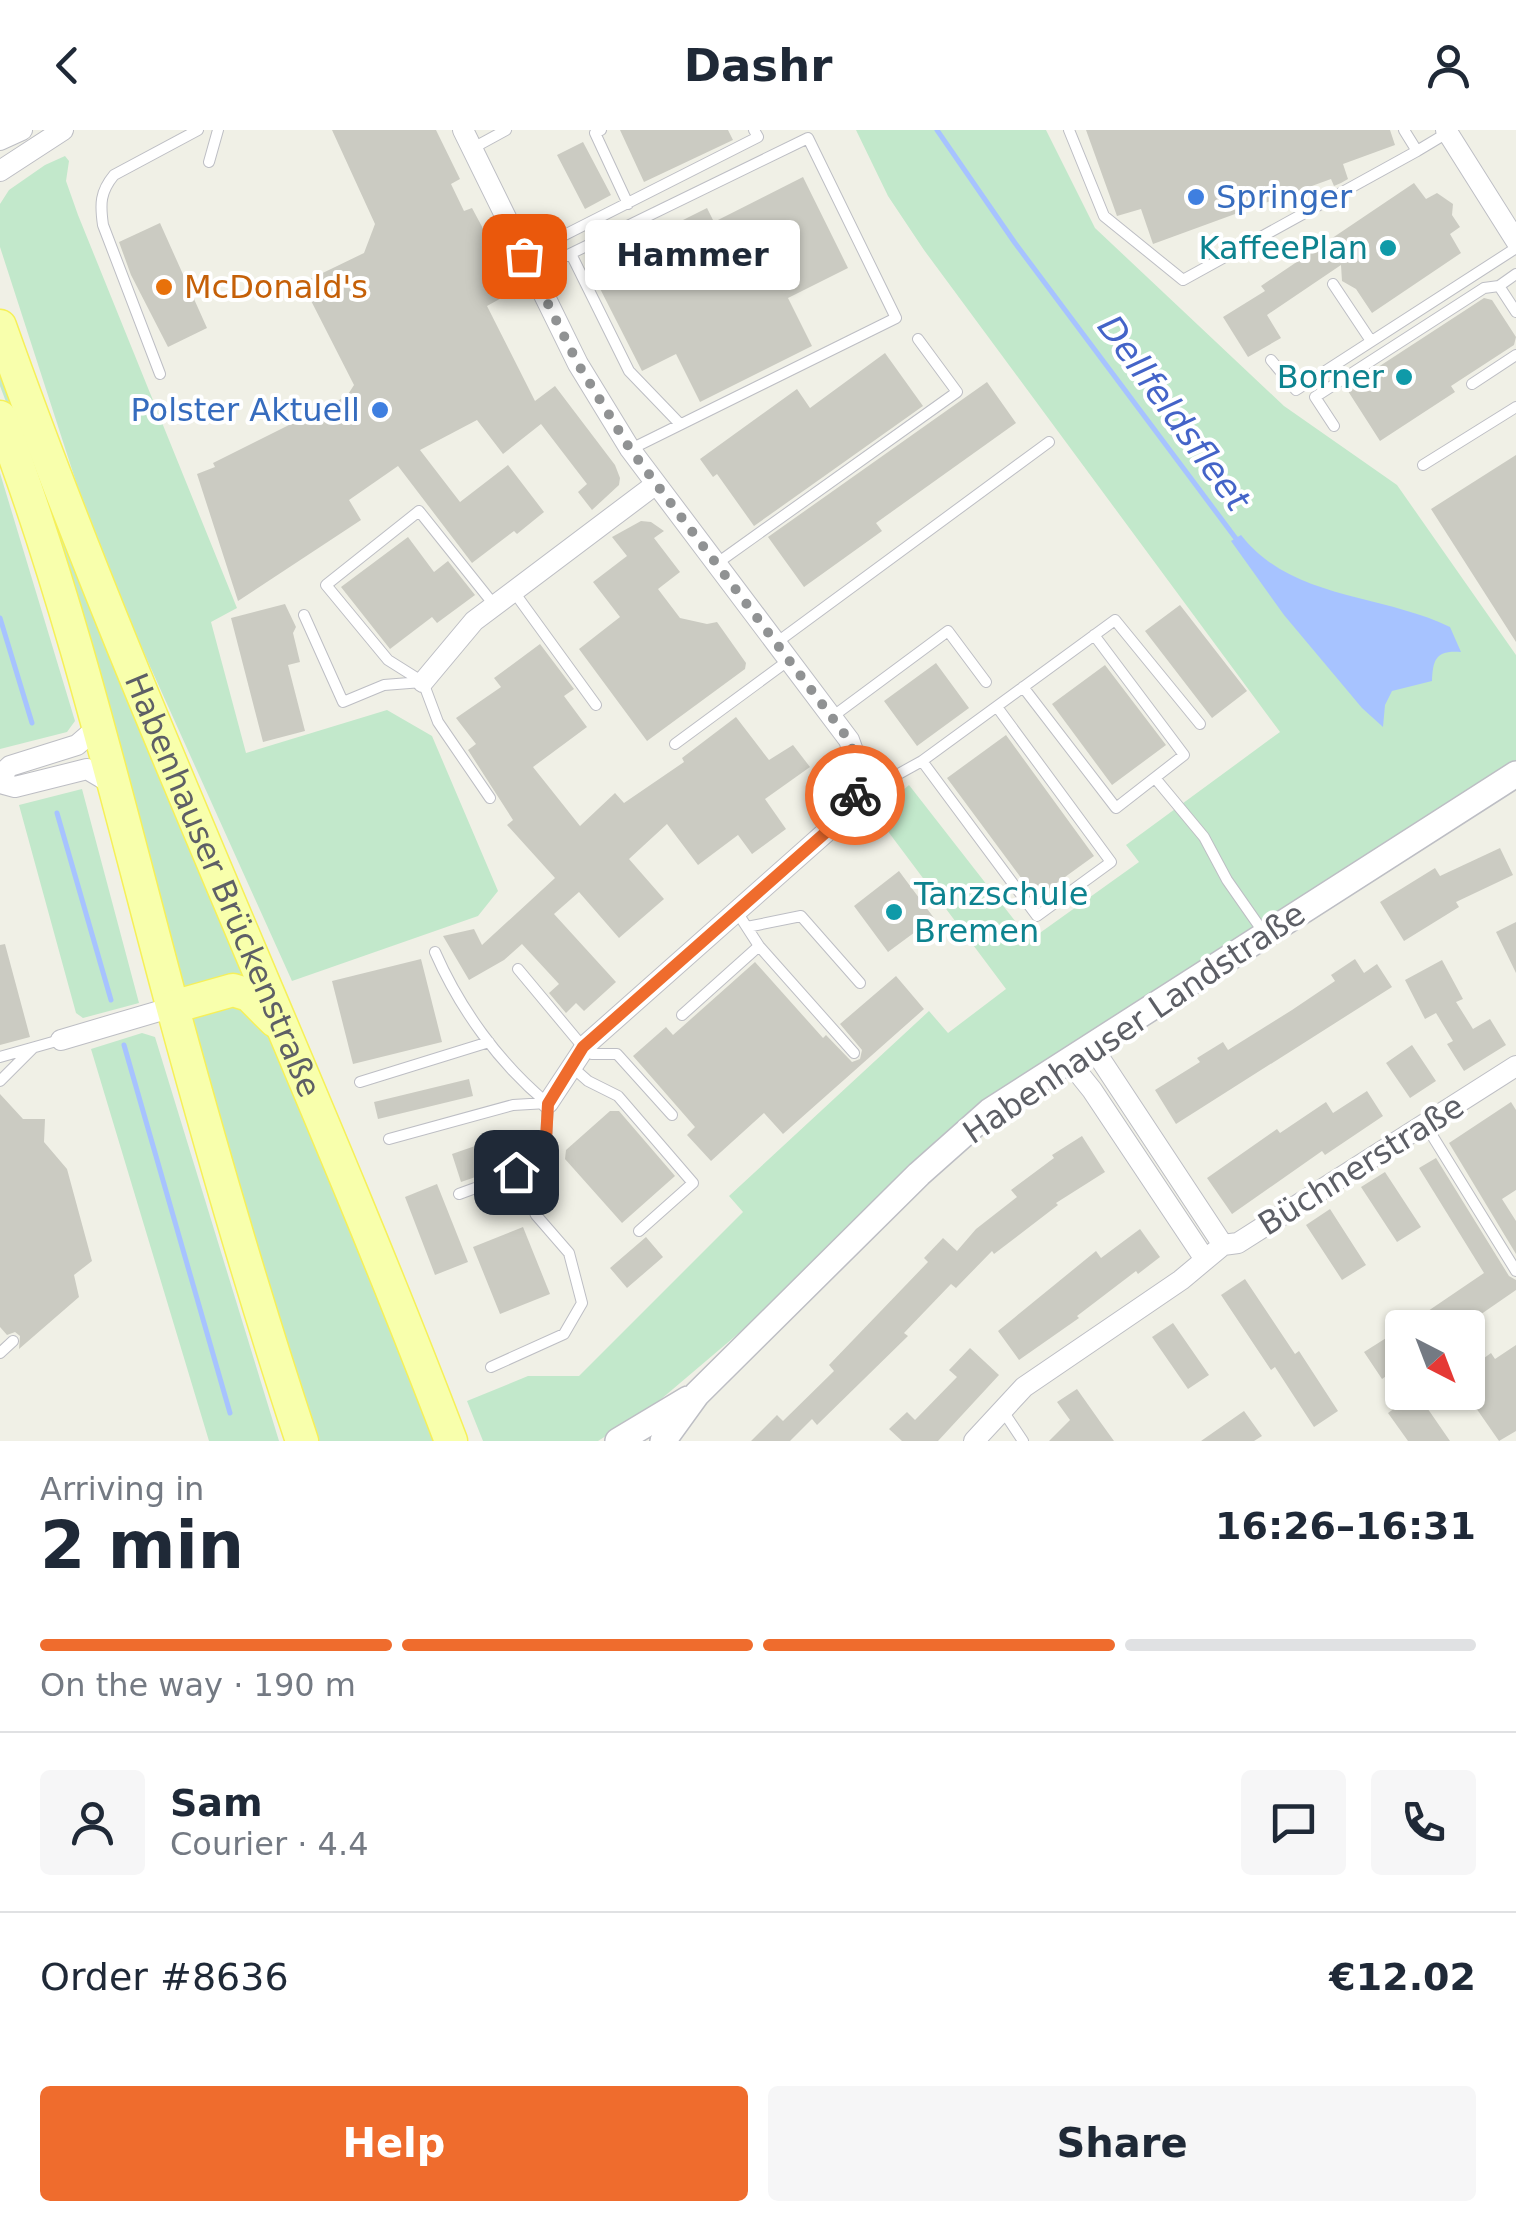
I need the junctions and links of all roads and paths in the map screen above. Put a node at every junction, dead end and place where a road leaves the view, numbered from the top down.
1 (22, 130) edge
2 (63, 130) edge
3 (198, 130) edge
4 (218, 130) edge
5 (506, 130) edge
6 (602, 130) edge
7 (754, 130) edge
8 (1069, 130) edge
9 (1404, 130) edge
10 (1447, 131) edge
11 (467, 139) edge
12 (0, 140) edge
13 (1417, 151) junction
14 (209, 162) dead end
15 (0, 171) edge
16 (628, 204) junction
17 (1516, 244) edge
18 (571, 254) junction
19 (529, 264) junction
20 (1516, 274) edge
21 (1333, 284) dead end
22 (1499, 286) junction
23 (1516, 312) edge
24 (0, 326) edge
25 (918, 339) dead end
26 (1371, 341) junction
27 (1516, 354) edge
28 (1271, 360) dead end
29 (160, 374) dead end
30 (1472, 384) dead end
31 (1516, 408) edge
32 (0, 417) edge
33 (680, 424) junction
34 (1334, 426) dead end
35 (1049, 442) dead end
36 (630, 449) junction
37 (1423, 465) dead end
38 (656, 484) junction
39 (716, 564) junction
40 (514, 592) junction
41 (495, 606) junction
42 (304, 615) dead end
43 (1094, 635) junction
44 (782, 652) junction
45 (423, 682) junction
46 (986, 682) dead end
47 (1023, 687) junction
48 (596, 705) dead end
49 (996, 707) junction
50 (832, 717) junction
51 (1200, 724) dead end
52 (100, 726) junction
53 (676, 744) dead end
54 (922, 761) junction
55 (861, 773) junction
56 (1516, 774) edge
57 (1155, 778) junction
58 (0, 779) edge
59 (114, 785) junction
60 (490, 798) dead end
61 (742, 919) junction
62 (1265, 934) junction
63 (759, 946) junction
64 (434, 952) dead end
65 (518, 969) dead end
66 (860, 983) dead end
67 (173, 1008) junction
68 (682, 1015) dead end
69 (283, 1026) junction
70 (61, 1040) joint
71 (488, 1042) junction
72 (1091, 1045) junction
73 (583, 1047) junction
74 (34, 1048) junction
75 (854, 1053) dead end
76 (0, 1057) edge
77 (1068, 1060) junction
78 (570, 1065) junction
79 (1516, 1066) edge
80 (0, 1081) edge
81 (360, 1082) dead end
82 (548, 1104) junction
83 (672, 1115) dead end
84 (1425, 1124) junction
85 (389, 1138) dead end
86 (516, 1172) junction
87 (460, 1194) dead end
88 (639, 1231) dead end
89 (1223, 1245) junction
90 (1204, 1258) junction
91 (1516, 1271) edge
92 (13, 1341) dead end
93 (0, 1353) edge
94 (491, 1366) dead end
95 (697, 1394) junction
96 (1003, 1411) junction
97 (450, 1440) edge
98 (302, 1441) edge
99 (618, 1441) edge
100 (664, 1441) edge
101 (974, 1441) edge
102 (1024, 1441) edge

1 - 12 street
2 - 15 street
3 - 29 lane
4 - 14 lane
5 - 11 lane
6 - 16 lane
7 - 16 lane
8 - 13 lane
9 - 13 lane
10 - 13 lane
10 - 17 street
11 - 19 street
16 - 19 lane
17 - 26 lane
18 - 19 lane
18 - 33 lane
18 - 33 lane
19 - 36 street
20 - 22 lane
21 - 26 lane
22 - 23 lane
22 - 34 lane
24 - 69 main road, Habenhauser Brückenstraße
25 - 39 lane
26 - 28 lane
27 - 30 lane
31 - 37 lane
32 - 52 main road, Habenhauser Brückenstraße
33 - 36 lane
35 - 44 lane
36 - 38 street
38 - 39 street
38 - 40 street
39 - 44 street
40 - 41 street
40 - 48 lane
41 - 45 street
41 - 45 lane
42 - 45 lane
43 - 47 lane
43 - 51 lane
43 - 57 lane
44 - 50 street
44 - 53 lane
45 - 60 lane
46 - 50 lane
47 - 49 lane
47 - 57 lane
49 - 54 lane
49 - 54 lane
50 - 55 street
52 - 58 street
52 - 59 main road, Habenhauser Brückenstraße
54 - 55 lane
55 - 61 street
56 - 62 street, Habenhauser Landstraße
57 - 62 lane
58 - 59 street
59 - 67 main road, Habenhauser Brückenstraße
61 - 63 lane
61 - 66 lane
61 - 73 street
62 - 72 street, Habenhauser Landstraße
63 - 68 lane
63 - 75 lane
64 - 71 lane
65 - 73 lane
67 - 69 main road
67 - 70 street
67 - 98 main road, Habenhauser Brückenstraße
69 - 97 main road, Habenhauser Brückenstraße
70 - 74 lane
71 - 81 lane
71 - 82 lane
72 - 77 street, Habenhauser Landstraße
72 - 89 street
73 - 78 street
73 - 83 lane
74 - 76 lane
74 - 80 lane
77 - 90 street
77 - 95 street, Habenhauser Landstraße
78 - 82 street
78 - 88 lane
79 - 84 street, Büchnerstraße
82 - 85 lane
82 - 86 lane
84 - 89 street, Büchnerstraße
84 - 91 lane
86 - 87 lane
86 - 94 lane
89 - 90 street, Büchnerstraße
90 - 96 street, Büchnerstraße
92 - 93 lane
95 - 99 street, Habenhauser Landstraße
95 - 100 street, Habenhauser Landstraße
96 - 101 street, Büchnerstraße
96 - 102 lane

